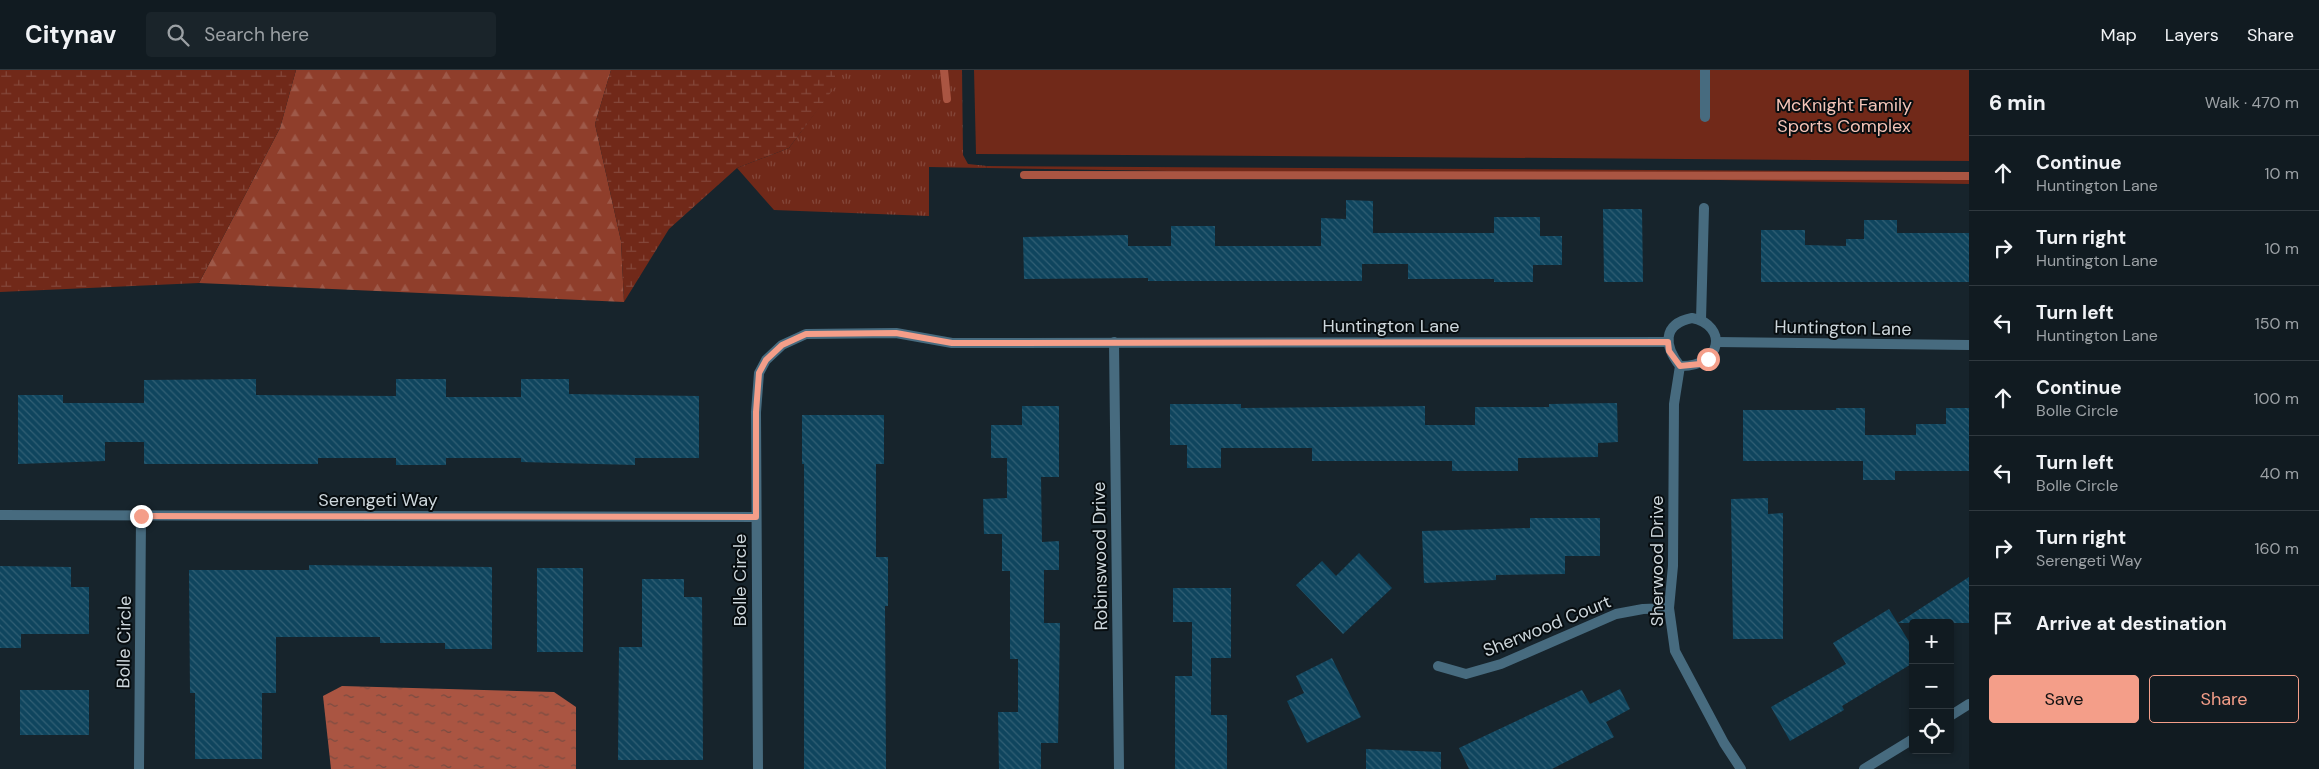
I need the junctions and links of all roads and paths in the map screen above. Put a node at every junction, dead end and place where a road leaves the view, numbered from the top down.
1 (1705, 70) edge
2 (1706, 116) dead end
3 (1704, 208) dead end
4 (1701, 320) junction
5 (1114, 342) junction
6 (1668, 342) junction
7 (1716, 342) junction
8 (1969, 346) edge
9 (1680, 366) junction
10 (0, 515) edge
11 (141, 516) junction
12 (756, 517) junction
13 (1669, 608) junction
14 (1438, 666) dead end
15 (1969, 704) edge
16 (1954, 713) edge
17 (1909, 741) edge
18 (139, 769) edge
19 (758, 769) edge
20 (1118, 769) edge
21 (1741, 769) edge
22 (1864, 769) edge

1 - 2 street
3 - 4 street
4 - 6 street
4 - 7 street
5 - 6 street, Huntington Lane
5 - 12 street, Bolle Circle
5 - 20 street, Robinswood Drive
6 - 9 street
7 - 8 street, Huntington Lane
7 - 9 street
9 - 13 street, Sherwood Drive
10 - 11 street, Serengeti Way
11 - 12 street, Serengeti Way
11 - 18 street, Bolle Circle
12 - 19 street, Bolle Circle
13 - 14 street, Sherwood Court
13 - 21 street, Sherwood Drive
15 - 16 street
17 - 22 street

